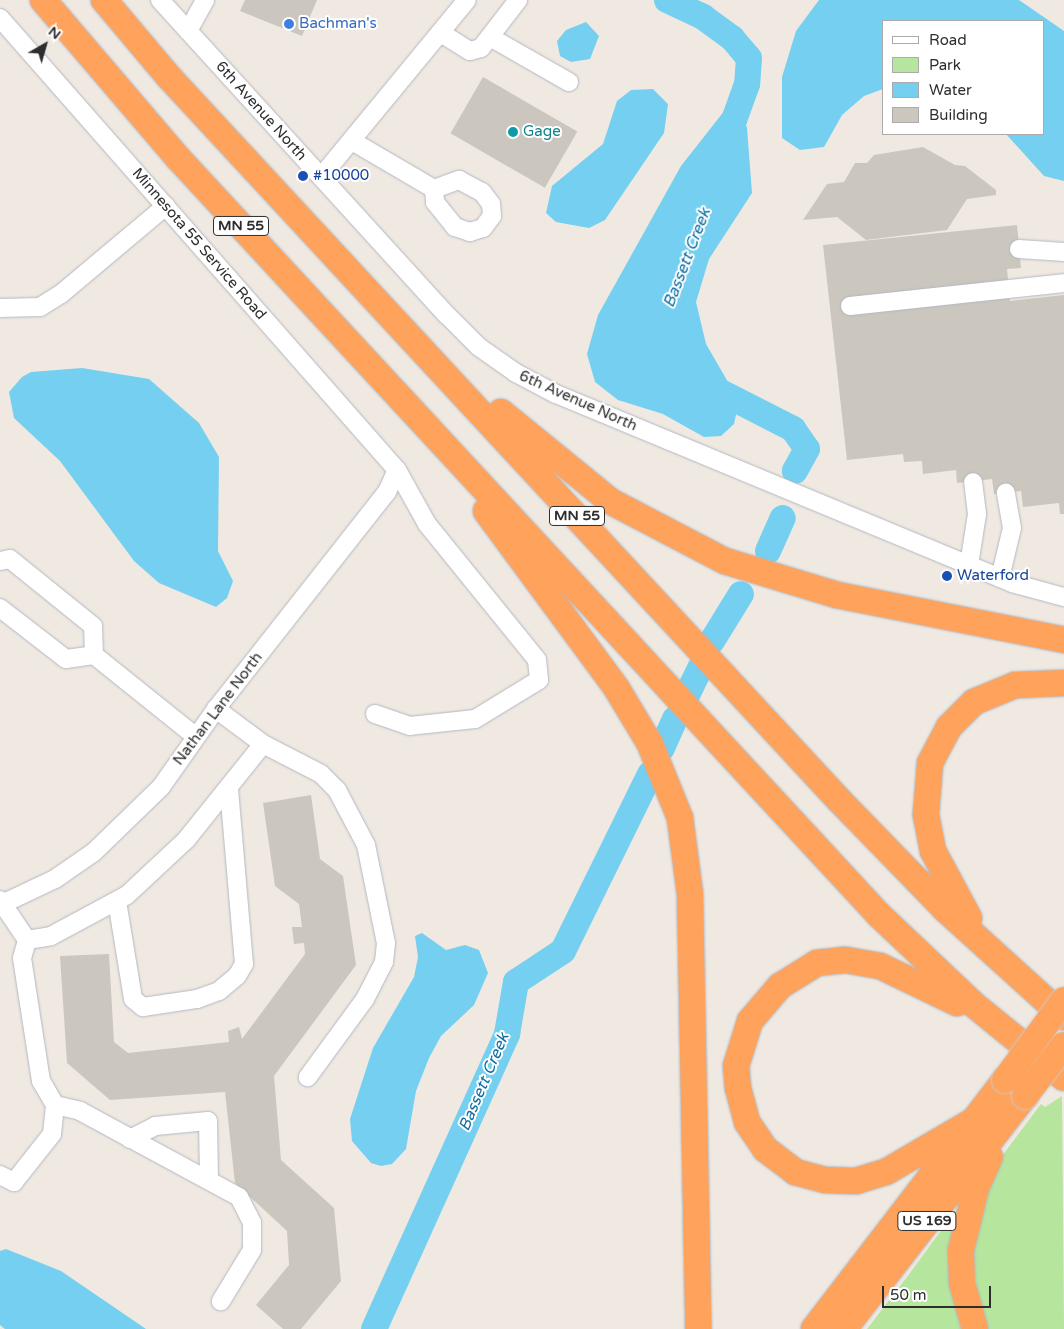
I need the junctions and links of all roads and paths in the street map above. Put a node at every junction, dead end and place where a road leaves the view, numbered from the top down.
1 (43, 0) edge
2 (104, 0) edge
3 (160, 0) edge
4 (205, 0) edge
5 (467, 0) edge
6 (518, 0) edge
7 (0, 18) edge
8 (188, 31) junction
9 (441, 33) junction
10 (490, 37) junction
11 (569, 82) dead end
12 (352, 141) junction
13 (321, 177) junction
14 (434, 189) dead end
15 (166, 206) junction
16 (1019, 249) dead end
17 (1064, 252) edge
18 (1064, 283) edge
19 (850, 306) dead end
20 (0, 308) edge
21 (394, 319) junction
22 (445, 447) junction
23 (397, 470) junction
24 (973, 482) dead end
25 (1006, 493) dead end
26 (0, 561) edge
27 (969, 565) junction
28 (1000, 578) junction
29 (1064, 597) edge
30 (0, 608) edge
31 (1064, 640) edge
32 (94, 655) junction
33 (1064, 683) edge
34 (216, 709) junction
35 (375, 714) dead end
36 (195, 736) junction
37 (263, 744) junction
38 (229, 788) junction
39 (116, 901) junction
40 (1, 903) edge
41 (27, 940) junction
42 (1016, 977) junction
43 (1064, 1000) edge
44 (1064, 1017) edge
45 (1013, 1038) junction
46 (1064, 1045) edge
47 (308, 1077) dead end
48 (1064, 1078) edge
49 (55, 1105) junction
50 (1018, 1105) junction
51 (973, 1121) junction
52 (130, 1139) junction
53 (0, 1174) edge
54 (209, 1178) junction
55 (221, 1301) dead end
56 (698, 1329) edge
57 (814, 1329) edge
58 (844, 1329) edge
59 (975, 1329) edge

1 - 22 highway, MN 55
2 - 21 highway, MN 55
3 - 8 street, 6th Avenue North
4 - 8 street
5 - 9 street
6 - 10 street
7 - 15 street, Minnesota 55 Service Road
8 - 13 street, 6th Avenue North
9 - 10 street
9 - 12 street
10 - 11 street
12 - 13 street
12 - 14 street
13 - 27 street, 6th Avenue North
15 - 20 street
15 - 23 street, Minnesota 55 Service Road
16 - 17 street
18 - 19 street
21 - 31 highway
21 - 42 highway, MN 55
22 - 45 highway, MN 55
22 - 56 highway
23 - 34 street, Nathan Lane North
23 - 35 street, Minnesota 55 Service Road
24 - 27 street
25 - 28 street
26 - 32 street
27 - 28 street, 6th Avenue North
28 - 29 street, 6th Avenue North
30 - 32 street
32 - 36 street
33 - 42 highway
34 - 36 street, Nathan Lane North
34 - 37 street
36 - 40 street, Nathan Lane North
37 - 38 street
37 - 47 street
38 - 39 street
38 - 39 street
39 - 41 street
40 - 41 street
41 - 49 street
42 - 44 highway, MN 55
43 - 51 highway, US 169, bridge
45 - 48 highway, MN 55
45 - 51 highway
46 - 50 highway, US 169, bridge
49 - 52 street
49 - 53 street
50 - 58 highway, US 169
50 - 59 highway
51 - 57 highway, US 169
52 - 54 street
52 - 54 street
54 - 55 street

